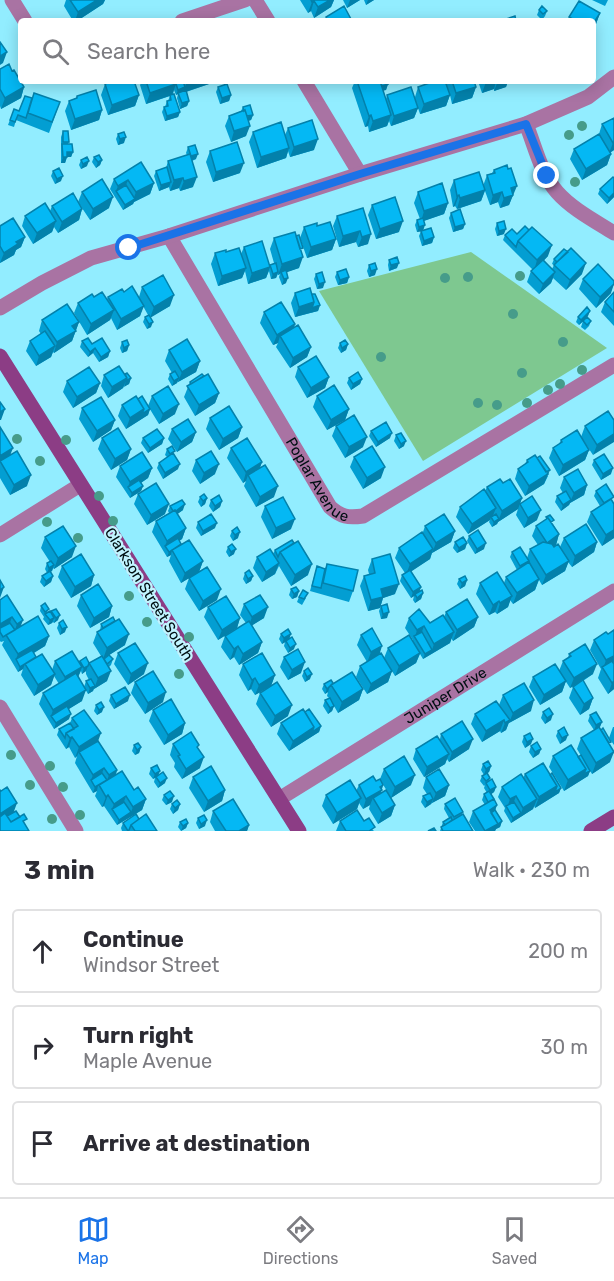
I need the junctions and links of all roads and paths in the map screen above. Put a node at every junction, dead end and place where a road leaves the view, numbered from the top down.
1 (12, 0) edge
2 (245, 0) edge
3 (255, 0) edge
4 (23, 18) edge
5 (191, 18) edge
6 (266, 18) edge
7 (614, 77) edge
8 (306, 84) edge
9 (526, 124) junction
10 (360, 174) junction
11 (614, 233) edge
12 (169, 236) junction
13 (0, 308) edge
14 (0, 356) edge
15 (614, 365) edge
16 (80, 485) junction
17 (0, 534) edge
18 (614, 591) edge
19 (0, 707) edge
20 (279, 799) junction
21 (614, 817) edge
22 (76, 831) edge
23 (299, 831) edge
24 (591, 831) edge

1 - 4 street
2 - 5 street
3 - 6 street
7 - 9 street
8 - 10 street
9 - 10 street
9 - 11 street
10 - 12 street
12 - 13 street
12 - 15 street, Poplar Avenue
14 - 16 street, Clarkson Street South
16 - 17 street
16 - 20 street, Clarkson Street South
18 - 20 street, Juniper Drive
19 - 22 street
20 - 23 street, Clarkson Street South
21 - 24 street

